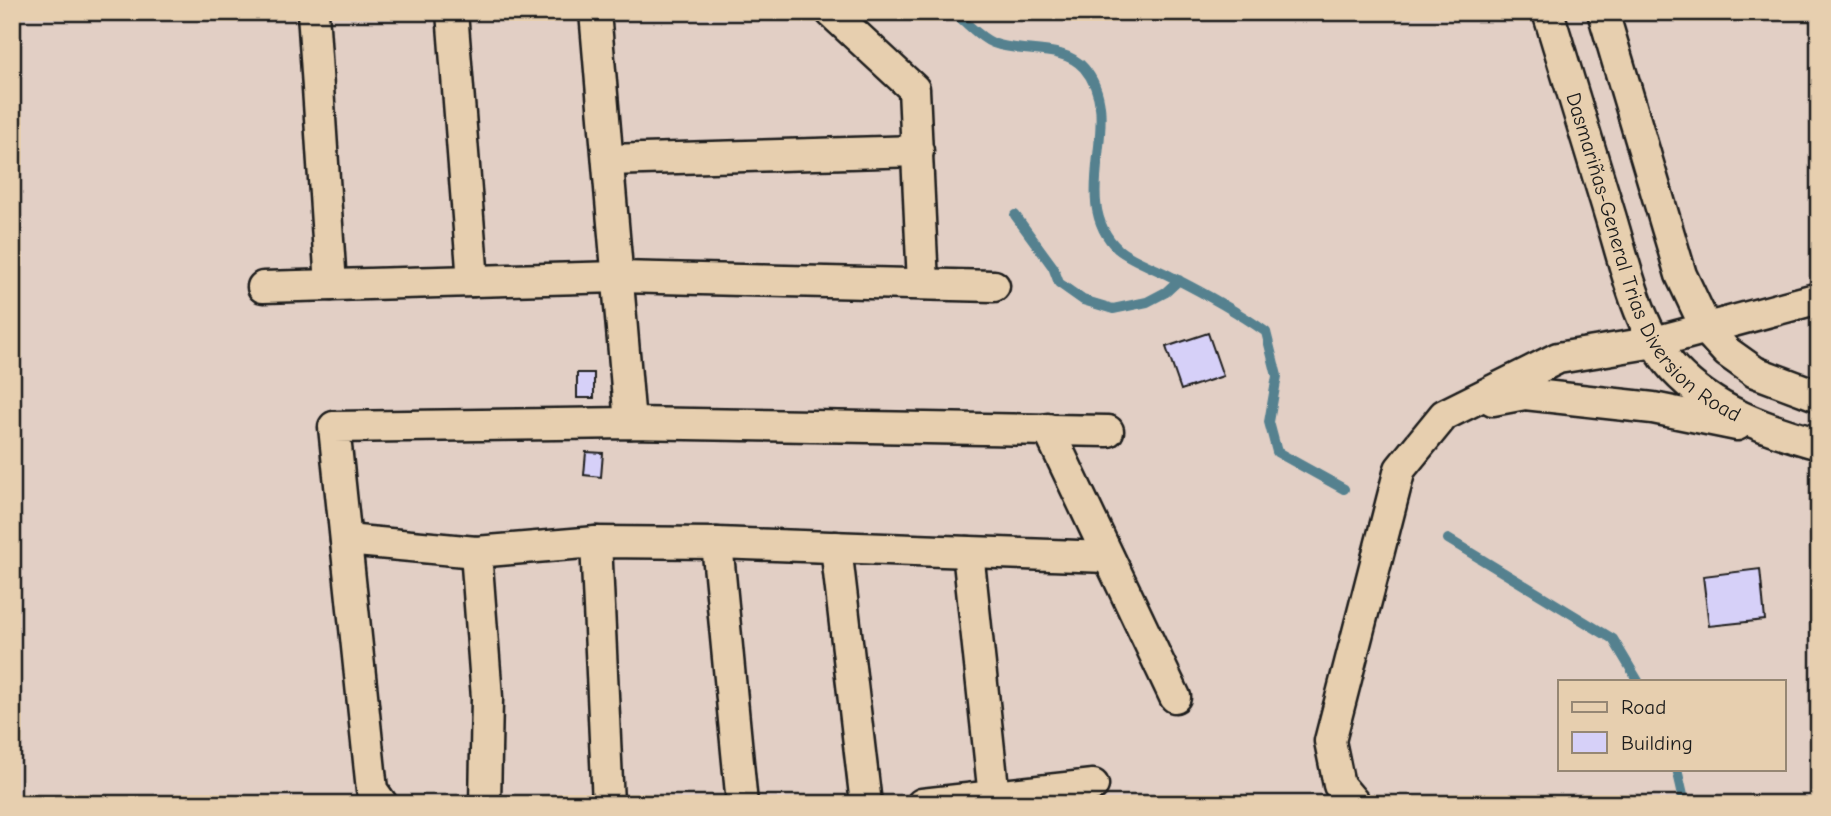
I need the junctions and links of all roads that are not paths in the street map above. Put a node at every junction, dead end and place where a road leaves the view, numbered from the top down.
1 (313, 12) edge
2 (452, 12) edge
3 (594, 12) edge
4 (831, 12) edge
5 (1548, 12) edge
6 (1603, 12) edge
7 (918, 151) junction
8 (608, 160) junction
9 (619, 277) junction
10 (473, 281) junction
11 (923, 284) junction
12 (331, 285) junction
13 (994, 286) dead end
14 (263, 287) dead end
15 (1819, 298) edge
16 (1707, 330) junction
17 (1655, 342) junction
18 (1819, 396) edge
19 (1465, 405) junction
20 (631, 423) junction
21 (1048, 429) junction
22 (1108, 431) dead end
23 (1785, 434) junction
24 (1819, 444) edge
25 (346, 540) junction
26 (596, 542) junction
27 (717, 543) junction
28 (836, 547) junction
29 (476, 552) junction
30 (968, 552) junction
31 (1108, 557) junction
32 (1175, 697) dead end
33 (1093, 785) dead end
34 (994, 797) junction
35 (382, 804) edge
36 (485, 804) edge
37 (608, 804) edge
38 (742, 804) edge
39 (866, 804) edge
40 (922, 804) edge
41 (1355, 804) edge

1 - 12 street
2 - 10 street
3 - 8 street
4 - 7 street
5 - 17 street, Dasmariñas-General Trias Diversion Road
6 - 16 street, Dasmariñas-General Trias Diversion Road
7 - 8 street
7 - 11 street
8 - 9 street
9 - 10 street
9 - 11 street
9 - 20 street
10 - 12 street
11 - 13 street
12 - 14 street
15 - 16 street
16 - 17 street
16 - 18 street, Dasmariñas-General Trias Diversion Road
17 - 19 street
17 - 23 street, Dasmariñas-General Trias Diversion Road
19 - 23 street
19 - 41 street
20 - 21 street
20 - 25 street
21 - 22 street
21 - 31 street
23 - 24 street, Dasmariñas-General Trias Diversion Road
25 - 29 street
25 - 35 street
26 - 27 street
26 - 29 street
26 - 37 street
27 - 28 street
27 - 38 street
28 - 30 street
28 - 39 street
29 - 36 street
30 - 31 street
30 - 34 street
31 - 32 street
33 - 34 street
34 - 40 street

